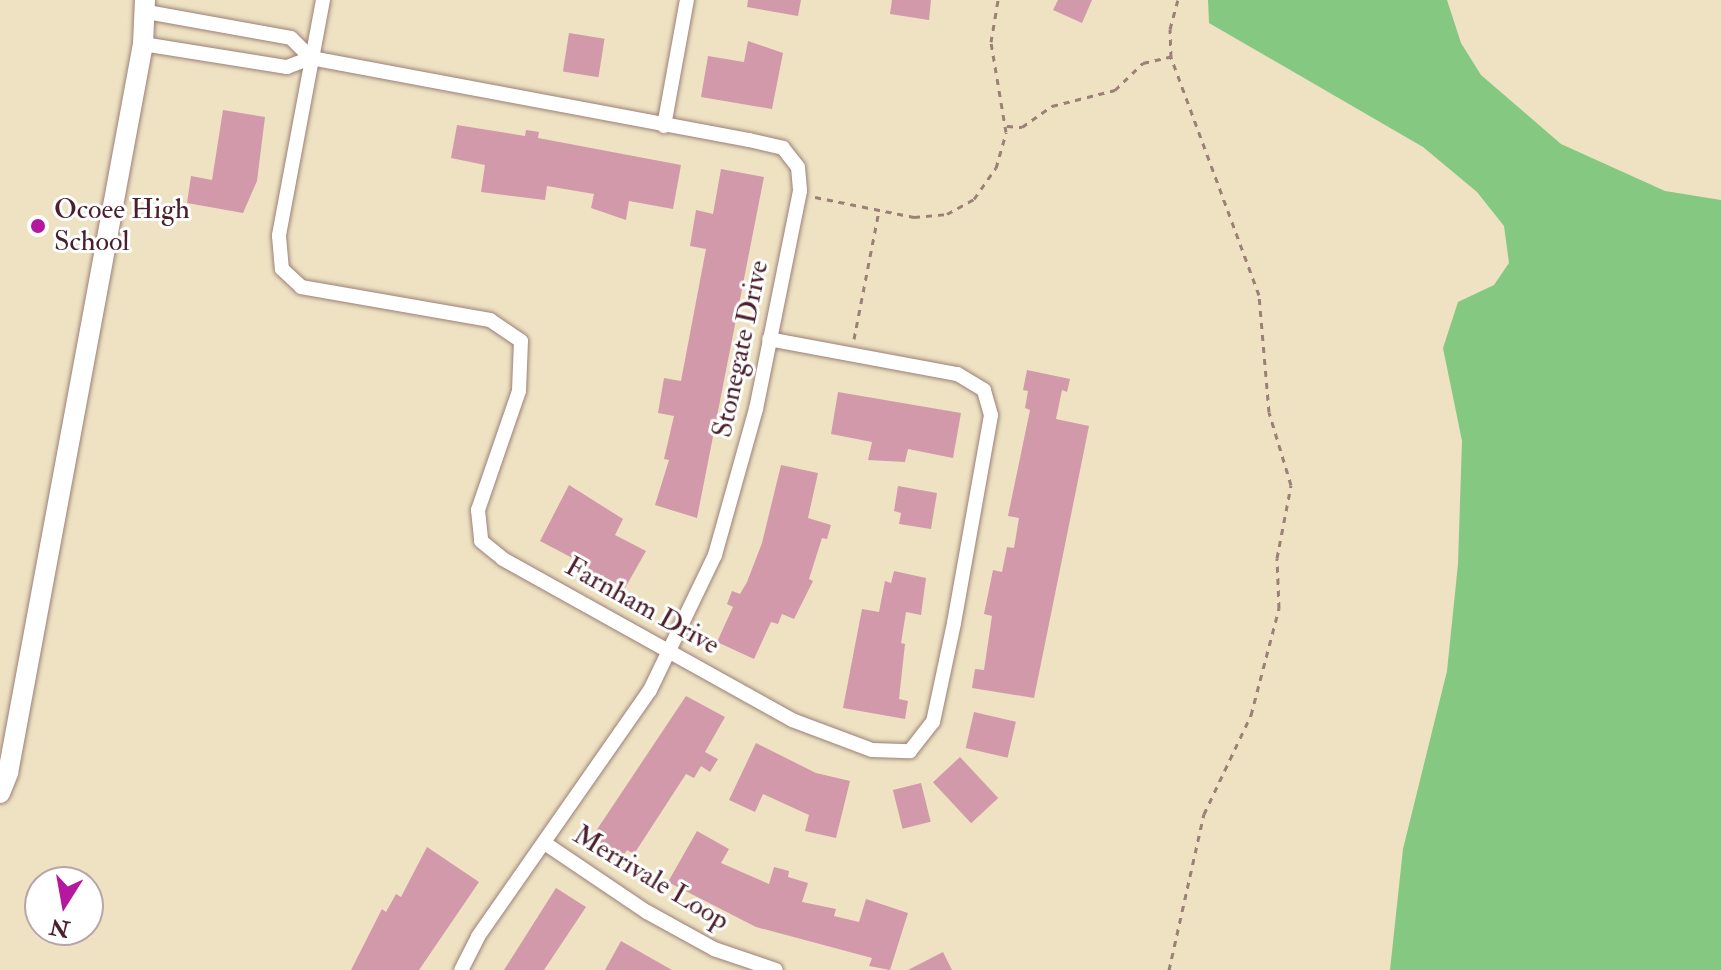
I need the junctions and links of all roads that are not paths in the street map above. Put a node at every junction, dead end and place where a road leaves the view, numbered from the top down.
1 (323, 0) edge
2 (687, 0) edge
3 (146, 6) edge
4 (143, 44) junction
5 (311, 58) junction
6 (664, 126) junction
7 (769, 339) junction
8 (670, 650) junction
9 (14, 722) junction
10 (0, 739) edge
11 (0, 793) edge
12 (546, 844) junction
13 (461, 970) edge
14 (776, 970) edge

1 - 5 street, Farnham Drive
2 - 6 street
3 - 4 street
3 - 5 street, Stonegate Drive
4 - 5 street, Stonegate Drive
4 - 9 street
5 - 6 street, Stonegate Drive
5 - 8 street, Farnham Drive
6 - 7 street, Stonegate Drive
7 - 8 street, Stonegate Drive
7 - 8 street, Farnham Drive
8 - 12 street, Stonegate Drive
9 - 10 street
9 - 11 street
12 - 13 street, Stonegate Drive
12 - 14 street, Merrivale Loop

